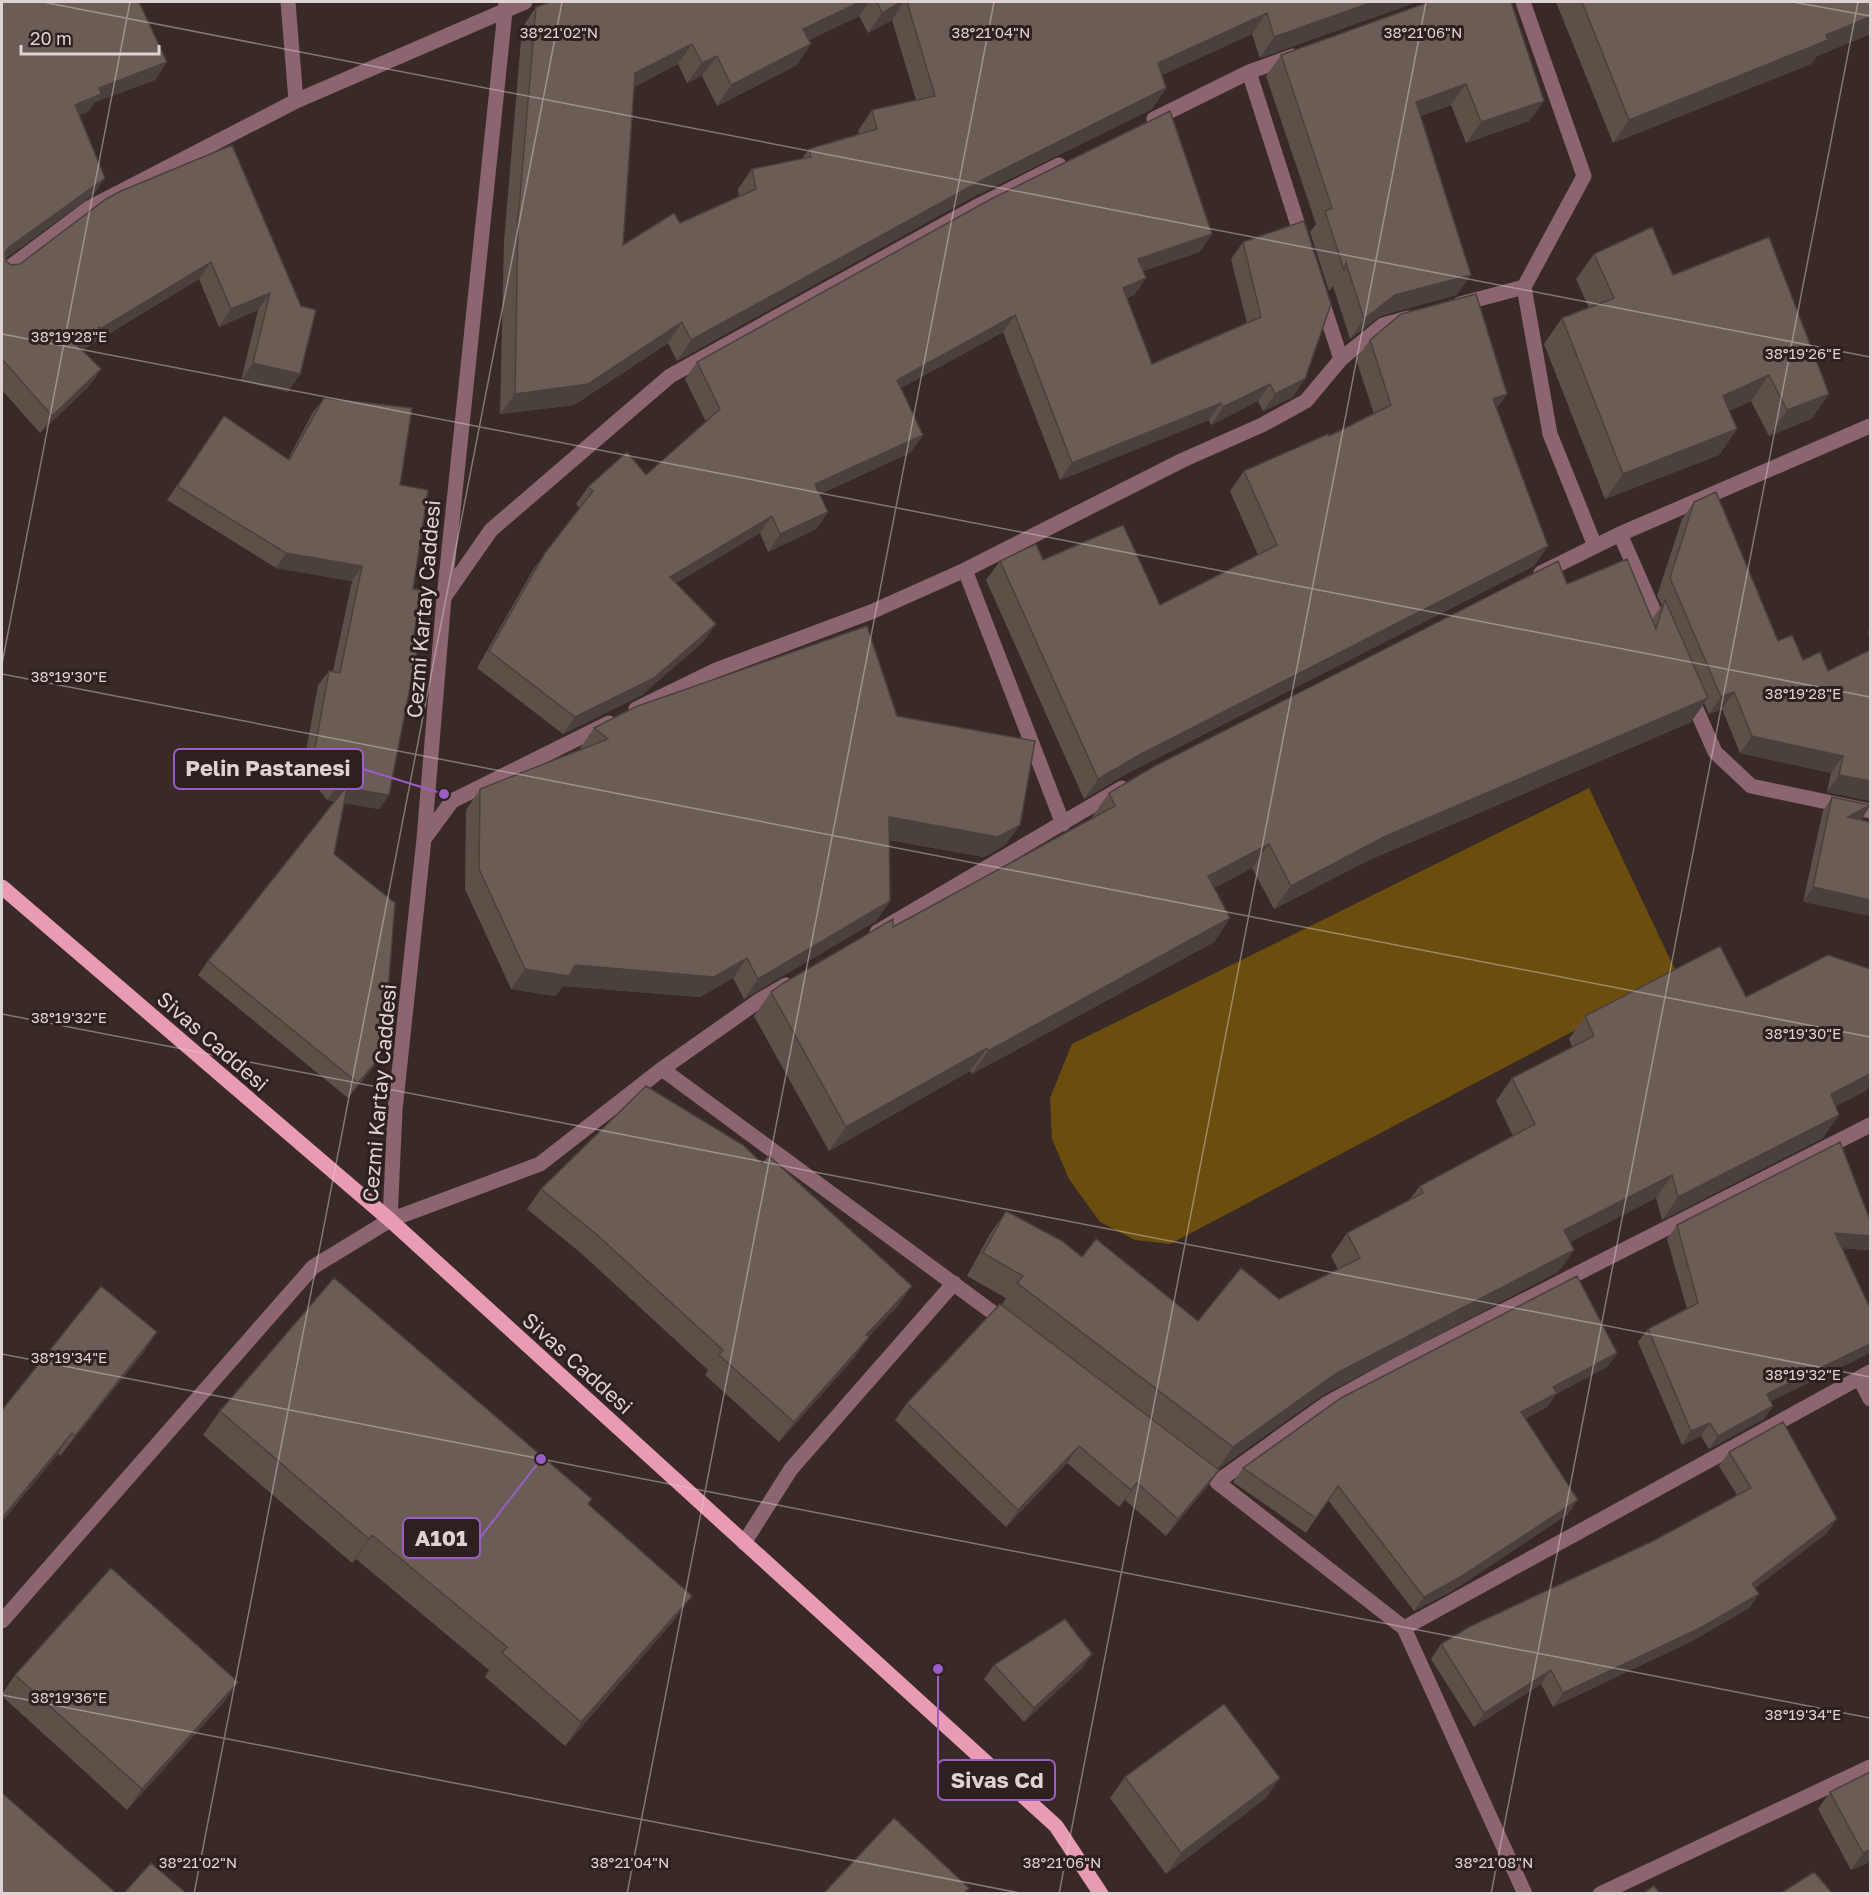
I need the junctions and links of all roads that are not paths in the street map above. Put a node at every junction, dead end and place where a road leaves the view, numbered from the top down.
1 (288, 2) edge
2 (525, 2) edge
3 (1523, 2) edge
4 (506, 6) edge
5 (1312, 49) edge
6 (1249, 72) junction
7 (296, 101) junction
8 (1143, 124) edge
9 (1069, 161) edge
10 (1309, 260) edge
11 (2, 273) edge
12 (1316, 282) edge
13 (1524, 287) junction
14 (1448, 308) edge
15 (1426, 313) edge
16 (1341, 359) junction
17 (1870, 426) edge
18 (1620, 534) junction
19 (1595, 546) junction
20 (965, 570) junction
21 (1531, 578) edge
22 (444, 598) junction
23 (1668, 643) edge
24 (1682, 675) edge
25 (1132, 782) edge
26 (1870, 811) edge
27 (1063, 825) junction
28 (424, 839) junction
29 (2, 887) edge
30 (861, 942) edge
31 (800, 977) edge
32 (662, 1069) junction
33 (1870, 1125) edge
34 (390, 1220) junction
35 (954, 1283) junction
36 (1021, 1334) edge
37 (1865, 1376) edge
38 (1870, 1399) edge
39 (744, 1543) junction
40 (2, 1621) edge
41 (1404, 1628) junction
42 (1870, 1767) edge
43 (1101, 1893) edge
44 (1525, 1893) edge
45 (1600, 1893) edge

1 - 7 street
2 - 4 street
3 - 13 street
4 - 7 street
4 - 22 street, Cezmi Kartay Caddesi
5 - 6 street
6 - 8 street
6 - 10 street
7 - 11 street
9 - 22 street
12 - 16 street
13 - 14 street
13 - 19 street
15 - 16 street
16 - 20 street
17 - 18 street
18 - 19 street
18 - 23 street
19 - 21 street
20 - 27 street
20 - 28 street
22 - 28 street, Cezmi Kartay Caddesi
24 - 26 street
25 - 27 street
27 - 30 street
28 - 34 street, Cezmi Kartay Caddesi
29 - 34 main road, Sivas Caddesi
31 - 32 street
32 - 34 street
32 - 35 street
33 - 41 street
34 - 39 main road, Sivas Caddesi
34 - 40 street
35 - 36 street
35 - 39 street
37 - 38 street
37 - 41 street
39 - 43 main road, Sivas Caddesi
41 - 44 street
42 - 45 street

